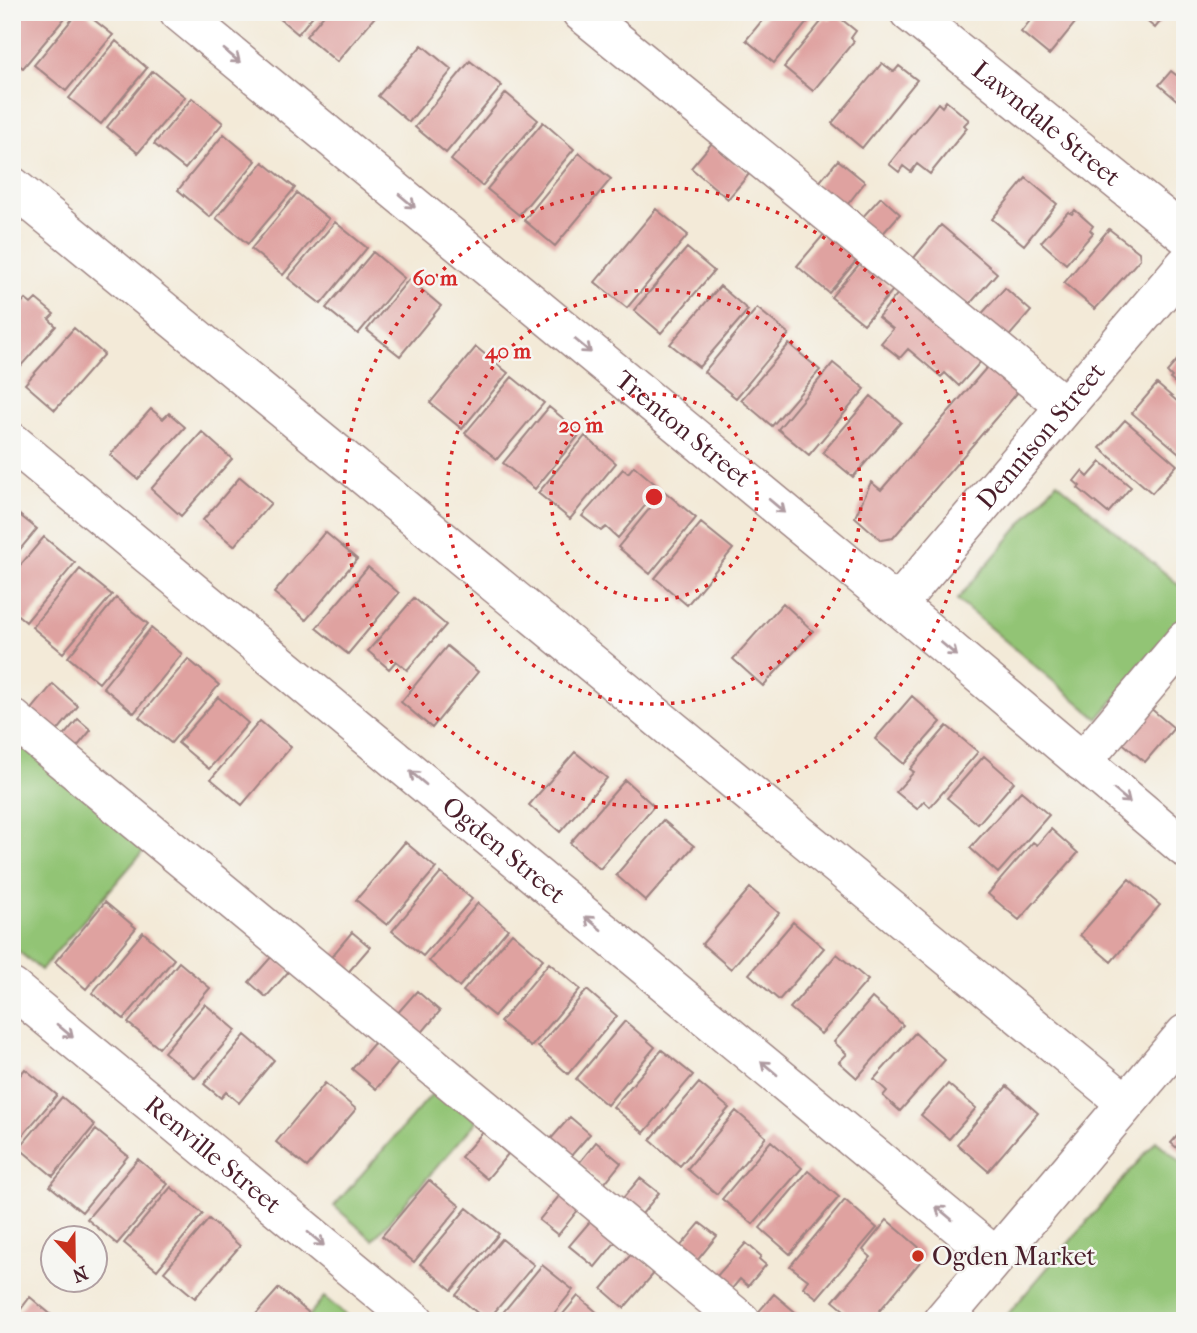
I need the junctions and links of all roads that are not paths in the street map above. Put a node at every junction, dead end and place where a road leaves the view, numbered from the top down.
1 (179, 12) edge
2 (581, 12) edge
3 (909, 12) edge
4 (12, 186) edge
5 (1185, 235) edge
6 (1185, 265) edge
7 (1065, 406) junction
8 (12, 442) edge
9 (897, 605) junction
10 (1185, 640) edge
11 (12, 718) edge
12 (1082, 762) junction
13 (1185, 848) edge
14 (12, 988) edge
15 (1185, 1034) edge
16 (1126, 1103) junction
17 (996, 1257) junction
18 (415, 1321) edge
19 (740, 1321) edge
20 (942, 1321) edge

1 -> 9 street, Trenton Street
2 - 7 street
3 - 5 street, Lawndale Street
4 - 16 street
6 - 7 street, Dennison Street
7 - 9 street, Dennison Street
17 -> 8 street, Ogden Street
9 -> 12 street, Trenton Street
10 - 12 street
11 - 19 street
12 -> 13 street, Trenton Street
14 -> 18 street, Renville Street
15 - 16 street
16 - 17 street
17 - 20 street

